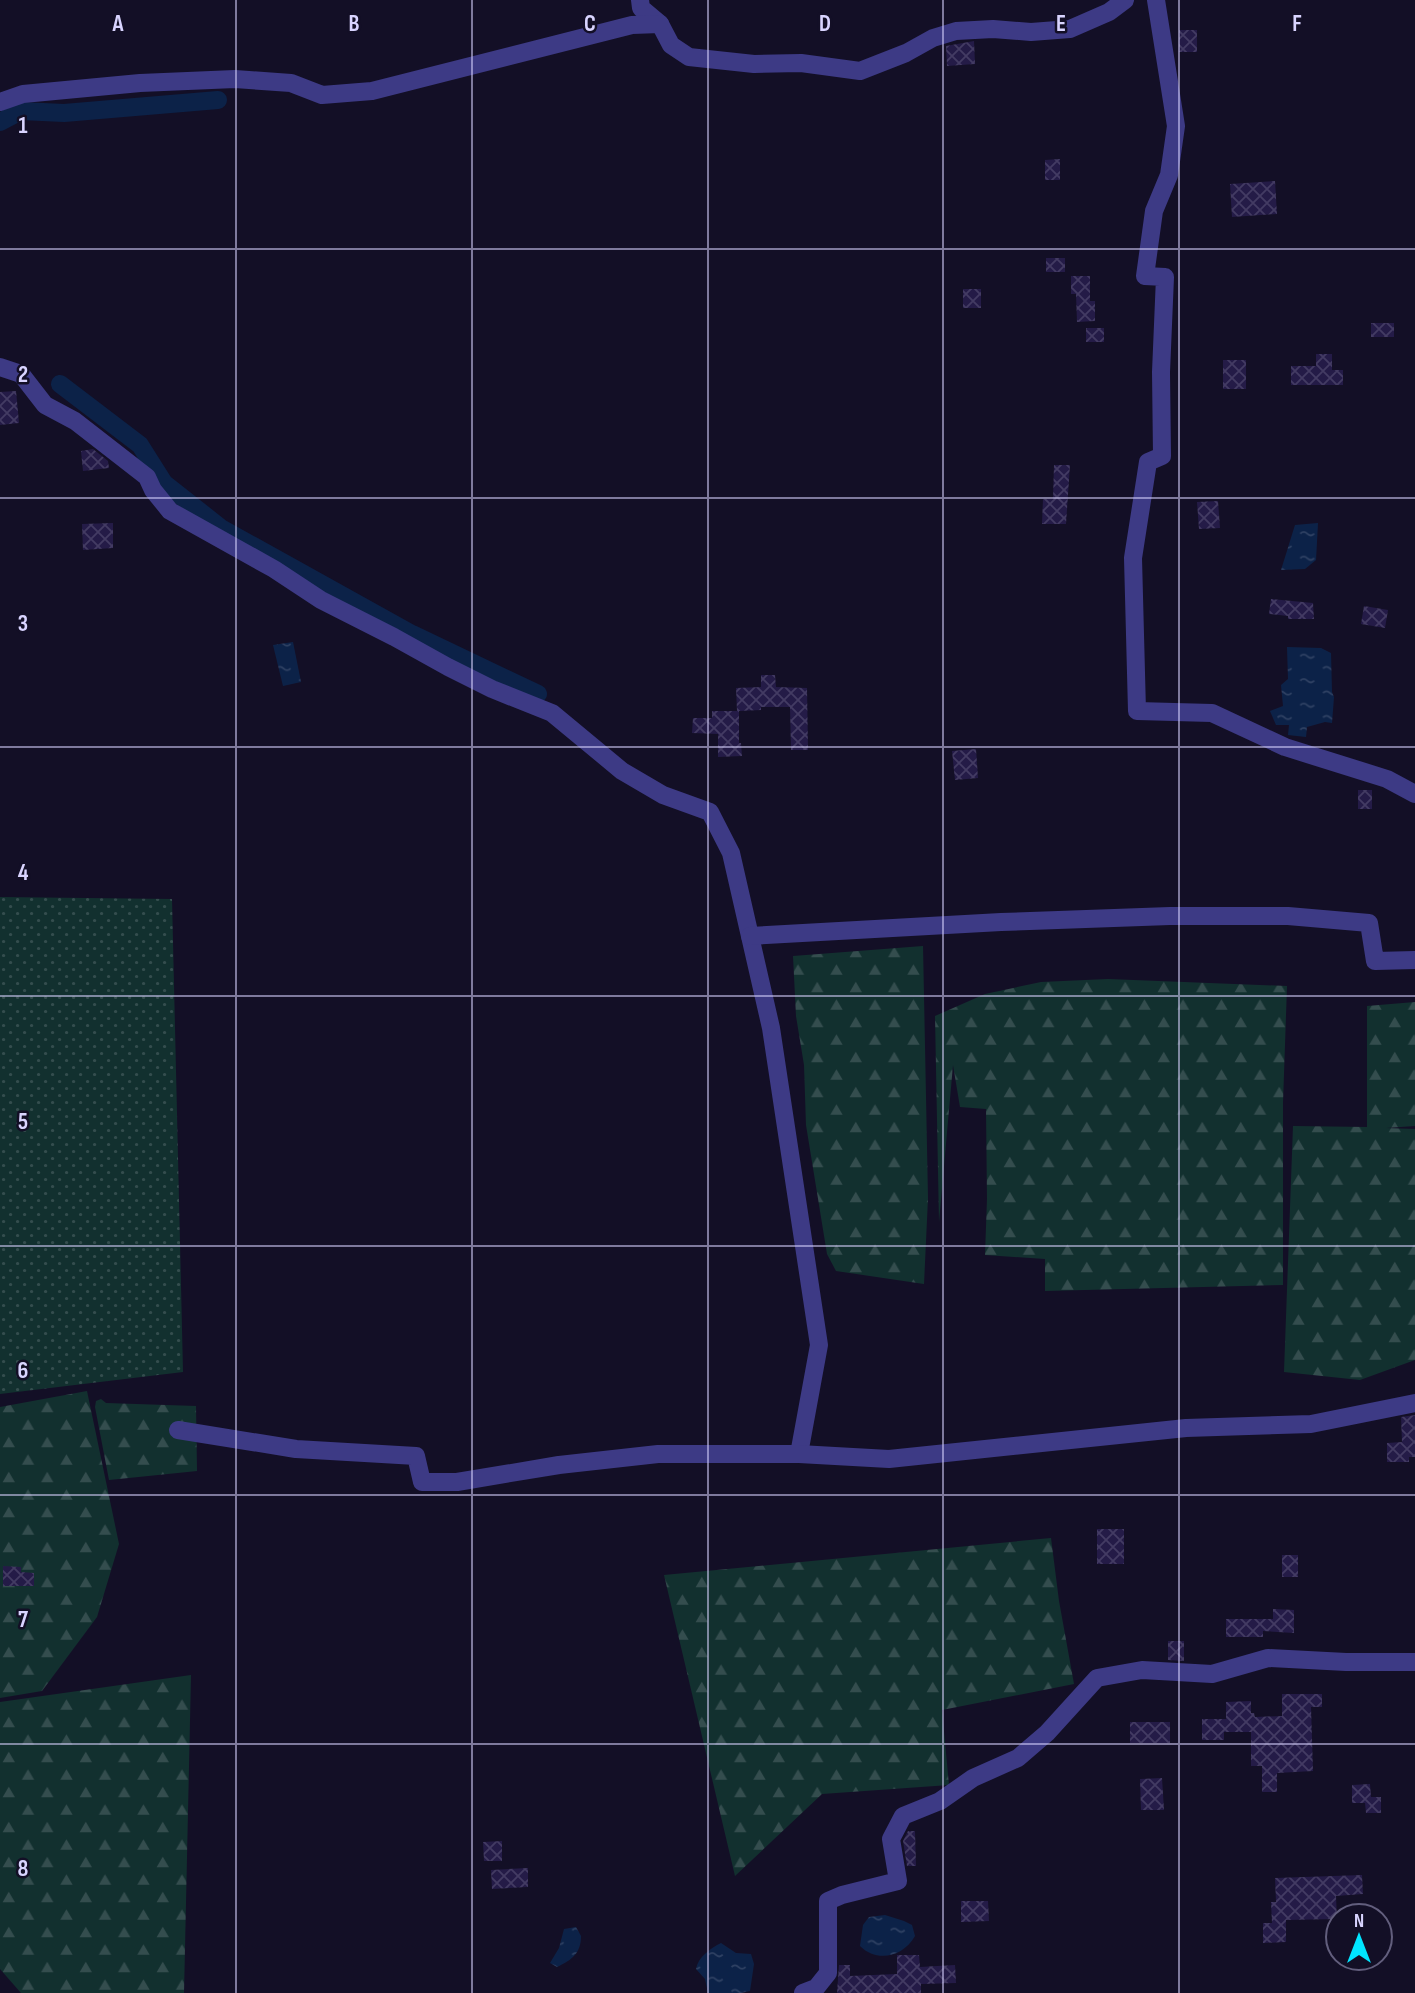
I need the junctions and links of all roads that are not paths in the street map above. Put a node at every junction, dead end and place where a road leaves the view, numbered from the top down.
1 (640, 0) edge
2 (1156, 0) edge
3 (1121, 1) edge
4 (660, 24) junction
5 (0, 102) edge
6 (0, 368) edge
7 (1415, 794) edge
8 (750, 936) junction
9 (1415, 960) edge
10 (1415, 1403) edge
11 (178, 1430) dead end
12 (799, 1454) junction
13 (1415, 1662) edge
14 (803, 1993) edge

1 - 4 street
2 - 7 street
3 - 4 street
4 - 5 street
6 - 8 street
8 - 9 street
8 - 12 street
10 - 12 street
11 - 12 street
13 - 14 street

